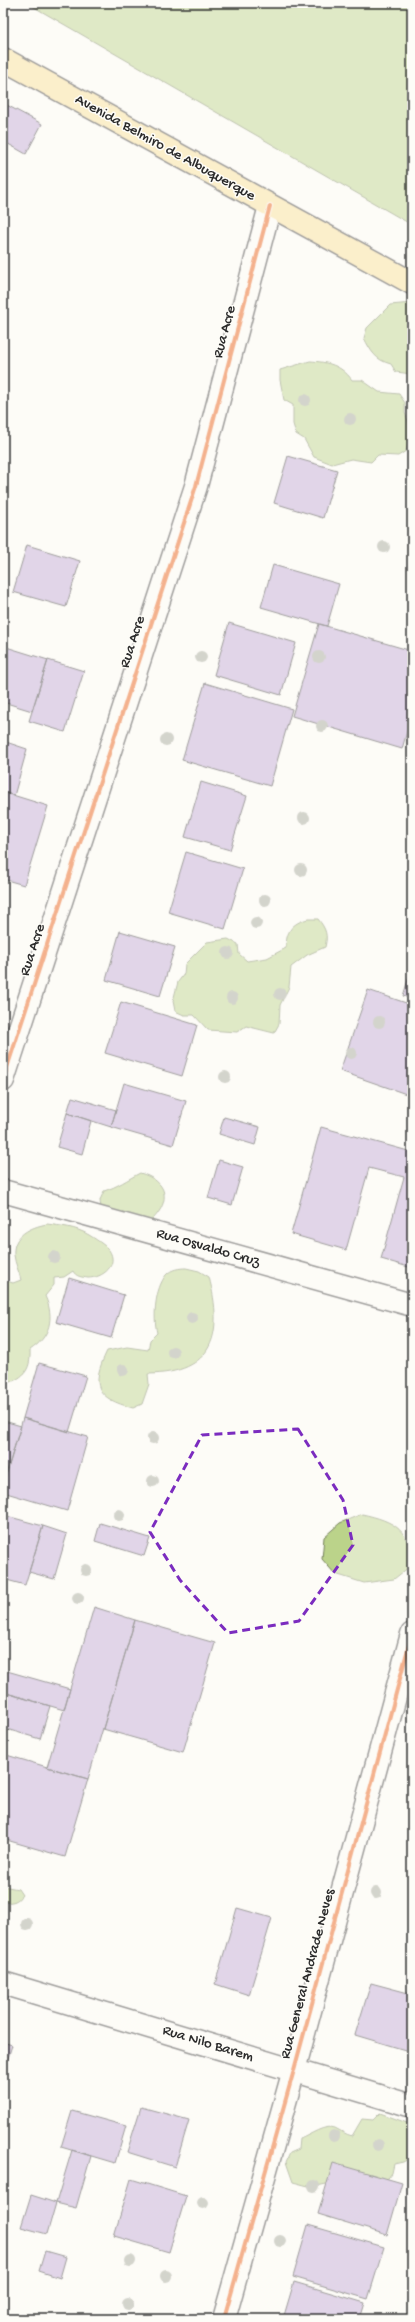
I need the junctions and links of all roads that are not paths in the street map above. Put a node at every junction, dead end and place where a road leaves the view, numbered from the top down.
1 (3, 59) edge
2 (270, 206) junction
3 (412, 282) edge
4 (3, 1080) edge
5 (3, 1191) edge
6 (412, 1305) edge
7 (412, 1634) edge
8 (3, 1983) edge
9 (294, 2070) junction
10 (412, 2106) edge
11 (224, 2319) edge

1 - 2 main road, Avenida Belmiro de Albuquerque
2 - 3 main road, Avenida Belmiro de Albuquerque
2 - 4 street, Rua Acre
5 - 6 street, Rua Osvaldo Cruz
7 - 9 street, Rua General Andrade Neves
8 - 9 street, Rua Nilo Barem
9 - 10 street, Rua Nilo Barem
9 - 11 street, Rua General Andrade Neves

